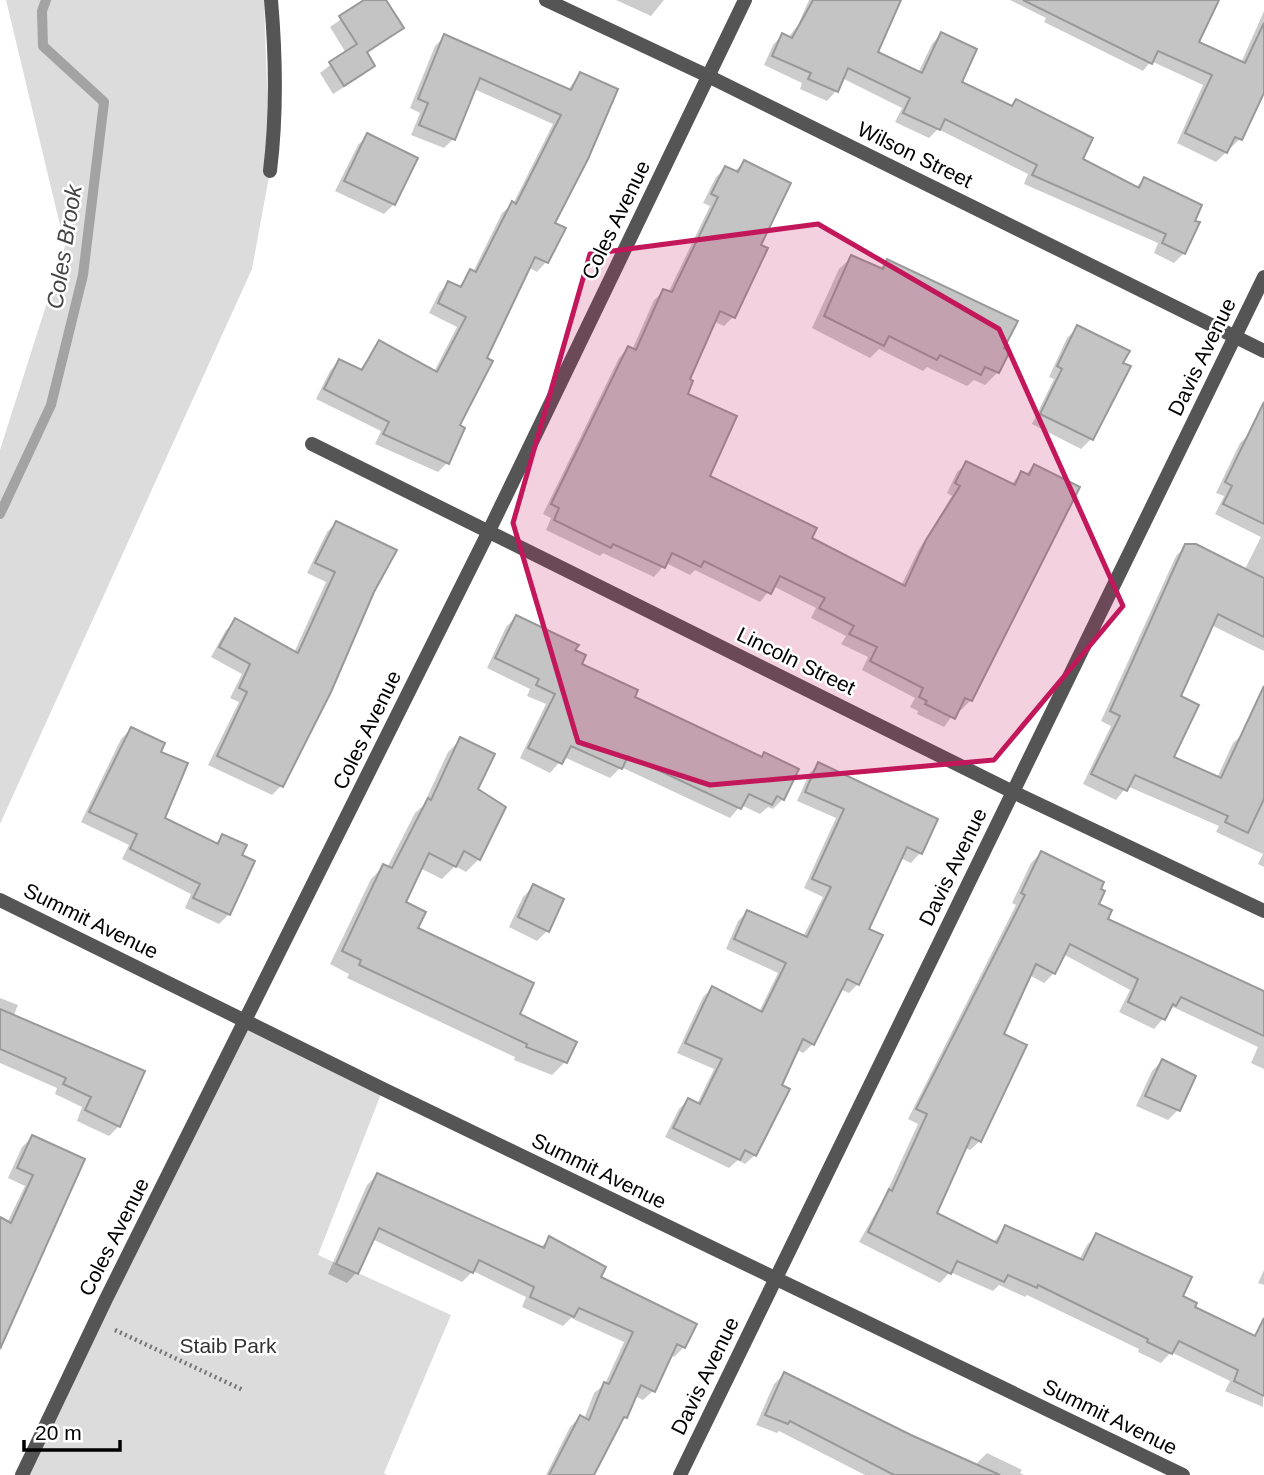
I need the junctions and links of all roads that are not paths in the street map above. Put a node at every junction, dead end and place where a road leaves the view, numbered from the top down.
1 (271, 0) edge
2 (546, 0) edge
3 (745, 0) edge
4 (708, 76) junction
5 (270, 171) dead end
6 (1264, 277) edge
7 (1235, 337) junction
8 (1264, 351) edge
9 (312, 444) dead end
10 (488, 533) junction
11 (1013, 792) junction
12 (0, 900) edge
13 (1264, 911) edge
14 (247, 1021) junction
15 (776, 1279) junction
16 (22, 1475) edge
17 (680, 1475) edge
18 (1182, 1475) edge

1 - 5 street
2 - 4 street, Wilson Street
3 - 4 street, Coles Avenue
4 - 7 street, Wilson Street
4 - 10 street, Coles Avenue
6 - 7 street, Davis Avenue
7 - 8 street, Wilson Street
7 - 11 street, Davis Avenue
9 - 10 street, Lincoln Street
10 - 11 street, Lincoln Street
10 - 14 street, Coles Avenue
11 - 13 street, Lincoln Street
11 - 15 street, Davis Avenue
12 - 14 street, Summit Avenue
14 - 15 street, Summit Avenue
14 - 16 street, Coles Avenue
15 - 17 street, Davis Avenue
15 - 18 street, Summit Avenue

